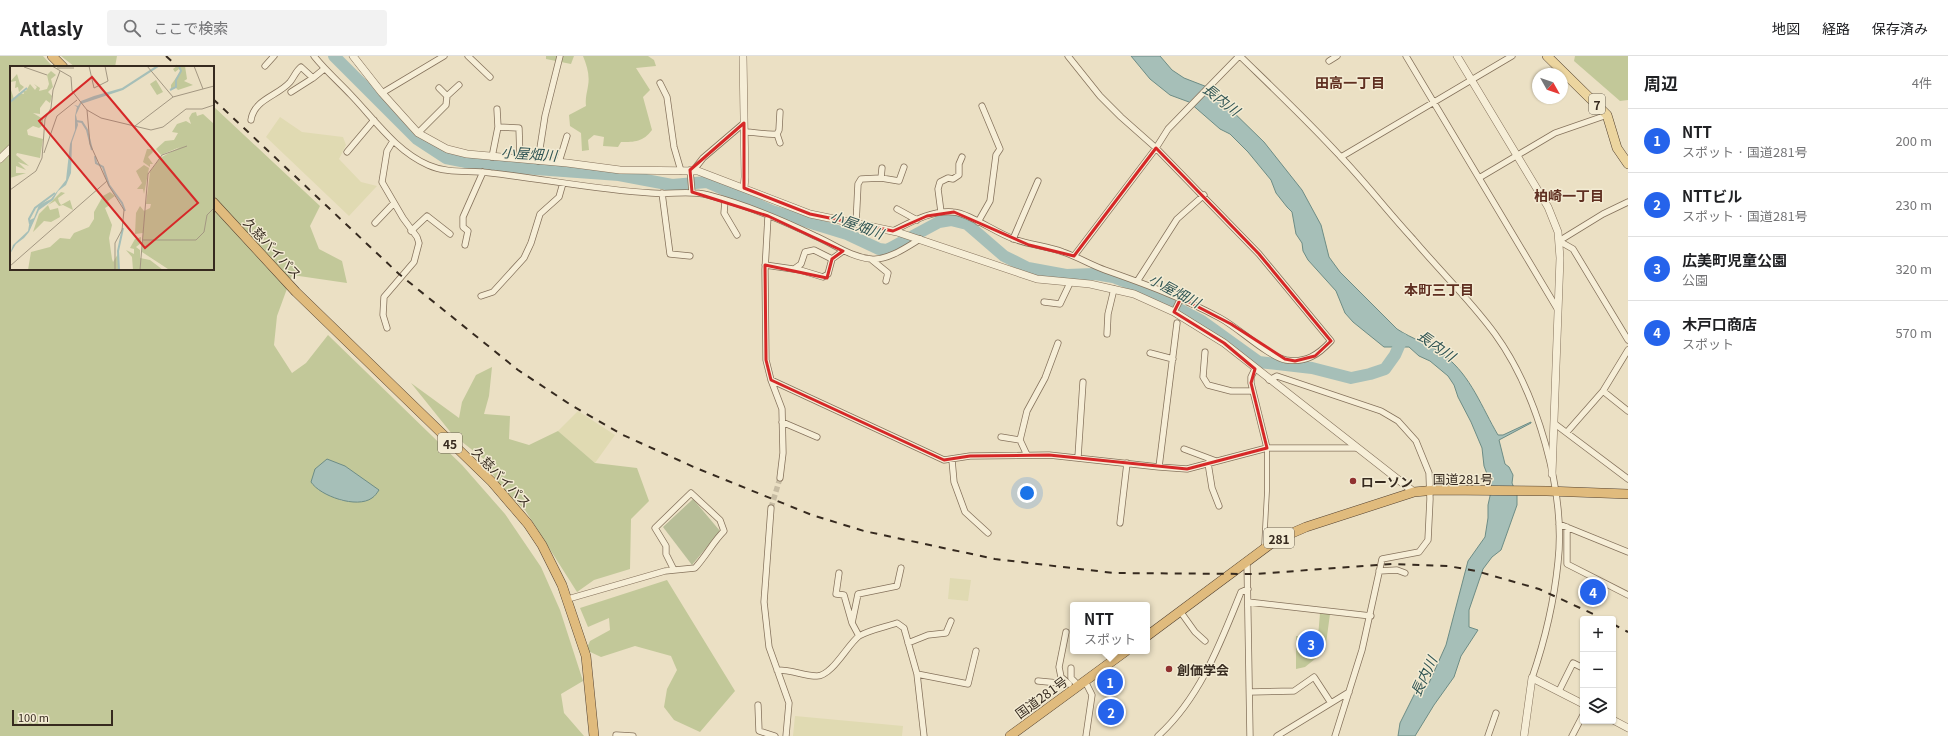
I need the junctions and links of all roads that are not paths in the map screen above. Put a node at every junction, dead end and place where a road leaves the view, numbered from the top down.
1 (52, 56) edge
2 (274, 56) edge
3 (314, 56) edge
4 (353, 56) edge
5 (444, 56) edge
6 (468, 56) edge
7 (560, 56) edge
8 (743, 56) edge
9 (1068, 56) edge
10 (1239, 56) edge
11 (1337, 56) edge
12 (1406, 56) edge
13 (1457, 56) edge
14 (1512, 56) edge
15 (1547, 56) edge
16 (1329, 61) dead end
17 (62, 66) edge
18 (264, 66) dead end
19 (324, 69) junction
20 (490, 77) dead end
21 (313, 78) junction
22 (1471, 80) junction
23 (660, 83) dead end
24 (459, 85) dead end
25 (440, 88) dead end
26 (291, 92) dead end
27 (382, 93) junction
28 (447, 96) junction
29 (1434, 102) junction
30 (982, 106) dead end
31 (497, 109) dead end
32 (780, 112) dead end
33 (1607, 115) junction
34 (251, 120) dead end
35 (374, 120) junction
36 (744, 123) junction
37 (498, 127) junction
38 (744, 132) junction
39 (418, 133) junction
40 (777, 134) junction
41 (567, 136) dead end
42 (393, 141) junction
43 (780, 143) dead end
44 (1156, 148) junction
45 (10, 149) edge
46 (347, 152) dead end
47 (1517, 156) junction
48 (492, 157) junction
49 (962, 157) dead end
50 (1341, 157) junction
51 (0, 159) edge
52 (520, 159) junction
53 (538, 161) junction
54 (559, 162) junction
55 (1628, 164) edge
56 (904, 167) dead end
57 (882, 168) dead end
58 (681, 171) junction
59 (483, 172) junction
60 (691, 172) junction
61 (881, 178) junction
62 (1479, 178) junction
63 (1038, 181) dead end
64 (563, 183) junction
65 (744, 188) junction
66 (692, 189) junction
67 (662, 193) junction
68 (1204, 195) junction
69 (725, 201) junction
70 (1628, 202) edge
71 (214, 203) edge
72 (394, 203) junction
73 (896, 209) dead end
74 (941, 212) junction
75 (768, 216) junction
76 (917, 220) junction
77 (978, 222) junction
78 (375, 223) dead end
79 (856, 224) junction
80 (411, 231) junction
81 (895, 231) junction
82 (450, 234) dead end
83 (737, 235) dead end
84 (918, 239) junction
85 (1013, 239) junction
86 (1559, 241) junction
87 (465, 245) dead end
88 (842, 251) junction
89 (690, 256) dead end
90 (1074, 256) junction
91 (832, 259) junction
92 (872, 260) junction
93 (765, 265) junction
94 (794, 269) junction
95 (1138, 280) junction
96 (886, 281) dead end
97 (1070, 283) junction
98 (1114, 289) junction
99 (480, 296) dead end
100 (1180, 299) junction
101 (1044, 302) dead end
102 (1558, 310) junction
103 (1175, 311) junction
104 (1177, 323) dead end
105 (387, 328) dead end
106 (1107, 334) dead end
107 (1628, 340) edge
108 (1058, 343) dead end
109 (1628, 350) edge
110 (1205, 352) dead end
111 (1150, 353) dead end
112 (1173, 358) junction
113 (1255, 369) junction
114 (771, 380) junction
115 (1270, 380) junction
116 (1083, 382) dead end
117 (1253, 391) junction
118 (1603, 391) junction
119 (1628, 411) edge
120 (782, 422) junction
121 (1555, 424) junction
122 (1567, 432) junction
123 (817, 437) dead end
124 (1001, 437) dead end
125 (1020, 440) junction
126 (1267, 448) junction
127 (1357, 448) junction
128 (1184, 449) dead end
129 (1026, 455) junction
130 (1078, 457) junction
131 (952, 460) junction
132 (1216, 461) junction
133 (1127, 463) junction
134 (1208, 463) junction
135 (1159, 467) junction
136 (1552, 474) junction
137 (780, 478) tunnel mouth
138 (1628, 479) edge
139 (1433, 490) junction
140 (1551, 491) junction
141 (1414, 492) junction
142 (1628, 494) edge
143 (1219, 506) dead end
144 (771, 508) tunnel mouth
145 (1120, 523) dead end
146 (1559, 524) junction
147 (1567, 527) junction
148 (988, 533) dead end
149 (1264, 547) junction
150 (1628, 552) edge
151 (1247, 561) junction
152 (901, 568) dead end
153 (674, 570) junction
154 (1379, 571) junction
155 (1405, 573) dead end
156 (839, 574) dead end
157 (1248, 589) junction
158 (1628, 595) edge
159 (568, 599) junction
160 (1248, 602) junction
161 (1180, 611) junction
162 (1371, 616) junction
163 (951, 620) dead end
164 (852, 623) junction
165 (1066, 632) dead end
166 (1150, 634) edge
167 (859, 636) junction
168 (1205, 641) dead end
169 (908, 643) junction
170 (976, 651) dead end
171 (1122, 654) edge
172 (1580, 667) edge
173 (1071, 668) dead end
174 (777, 670) junction
175 (917, 674) junction
176 (1532, 678) junction
177 (1038, 681) dead end
178 (1082, 683) junction
179 (1069, 684) junction
180 (1559, 691) junction
181 (1250, 692) junction
182 (1348, 692) junction
183 (1580, 702) edge
184 (1331, 703) junction
185 (758, 705) dead end
186 (1496, 713) dead end
187 (1580, 721) edge
188 (1616, 722) edge
189 (1628, 728) edge
190 (616, 735) edge
191 (594, 736) edge
192 (633, 736) edge
193 (775, 736) edge
194 (786, 736) edge
195 (924, 736) edge
196 (1010, 736) edge
197 (1086, 736) edge
198 (1158, 736) edge
199 (1250, 736) edge
200 (1277, 736) edge
201 (1335, 736) edge
202 (1488, 736) edge
203 (1524, 736) edge
204 (1572, 736) edge

1 - 17 highway
2 - 18 street
3 - 19 street
4 - 27 street
5 - 27 street
6 - 20 street
7 - 53 street
8 - 36 street
9 - 44 street
10 - 44 street
10 - 50 street
11 - 16 street
12 - 29 street
13 - 22 street
14 - 22 street
15 - 33 main road, 7
19 - 21 street
19 - 35 street
21 - 26 street
21 - 34 street
22 - 29 street
22 - 47 street
23 - 58 street
24 - 28 street
25 - 28 street
27 - 39 street
28 - 39 street
29 - 50 street
29 - 62 street
30 - 77 street
31 - 37 street
32 - 40 street
33 - 47 street
33 - 55 main road, 7
35 - 42 street
35 - 46 street
36 - 38 street
36 - 60 street
37 - 48 street
37 - 52 street
38 - 40 street
38 - 65 street
39 - 48 street
40 - 43 street
41 - 54 street
42 - 59 street
42 - 72 street
44 - 68 street
44 - 90 street
45 - 51 street
47 - 62 street
47 - 86 street
48 - 52 street
49 - 74 street
50 - 136 street
52 - 53 street
53 - 54 street
54 - 58 street
56 - 61 street
57 - 61 street
58 - 60 street
59 - 64 street
59 - 87 street
60 - 65 street
60 - 66 street
61 - 79 street
62 - 102 street
63 - 85 street
64 - 67 street
64 - 99 street
65 - 79 street
66 - 67 street
66 - 69 street
67 - 89 street
68 - 95 street
68 - 100 street
69 - 75 street
69 - 83 street
70 - 86 street
71 - 159 highway, 久慈バイパス / 45
72 - 78 street
72 - 80 street
73 - 76 street
74 - 76 street
74 - 77 street
75 - 88 street
75 - 93 street
76 - 81 street
77 - 85 street
79 - 81 street
80 - 82 street
80 - 105 street
81 - 84 street
84 - 92 street
84 - 97 street
85 - 90 street
86 - 102 street
86 - 107 street
88 - 91 street
88 - 92 street
90 - 95 street
91 - 94 street
91 - 94 street
92 - 96 street
93 - 94 street
93 - 114 street
95 - 100 street
97 - 98 street
97 - 101 street
98 - 103 street
98 - 106 street
100 - 103 street
102 - 121 street
103 - 113 street
104 - 112 street
108 - 125 street
109 - 118 street
110 - 117 street
111 - 112 street
112 - 135 street
113 - 115 street
113 - 117 street
114 - 120 street
114 - 131 street
115 - 127 street
115 - 139 street
116 - 130 street
117 - 126 street
118 - 119 street
118 - 122 street
120 - 123 street
120 - 137 street
121 - 122 street
121 - 136 street
122 - 138 street
124 - 125 street
125 - 129 street
126 - 127 street
126 - 132 street
126 - 149 street
127 - 141 street
128 - 132 street
129 - 130 street
129 - 131 street
130 - 133 street
131 - 148 street
132 - 134 street
133 - 135 street
133 - 145 street
134 - 135 street
134 - 143 street
136 - 140 street
139 - 140 highway, 国道281号 / 281
139 - 141 highway, 国道281号 / 281
139 - 154 street
140 - 142 highway, 国道281号 / 281
140 - 146 street
141 - 149 highway, 国道281号 / 281
144 - 174 street
146 - 147 street
146 - 176 street
147 - 150 street
147 - 158 street
149 - 151 highway, 国道281号 / 281
151 - 157 street
151 - 161 highway, 国道281号 / 281
152 - 164 street
153 - 153 street
153 - 159 street
154 - 155 street
154 - 162 street
156 - 164 street
157 - 160 street
157 - 198 street
159 - 191 highway, 久慈バイパス / 45
160 - 162 street
160 - 181 street
161 - 166 highway, 国道281号 / 281
161 - 168 street
162 - 182 street
163 - 169 street
164 - 167 street
165 - 179 street
167 - 169 street
167 - 174 street
169 - 175 street
170 - 175 street
171 - 178 highway, 国道281号
172 - 180 street
173 - 178 street
174 - 194 street
175 - 195 street
176 - 180 street
176 - 203 street
177 - 179 street
178 - 179 street
178 - 196 highway, 国道281号
178 - 197 street
180 - 183 street
181 - 184 street
181 - 199 street
182 - 184 street
182 - 201 street
184 - 200 street
185 - 193 street
186 - 202 street
187 - 204 street
188 - 189 street
190 - 192 street

